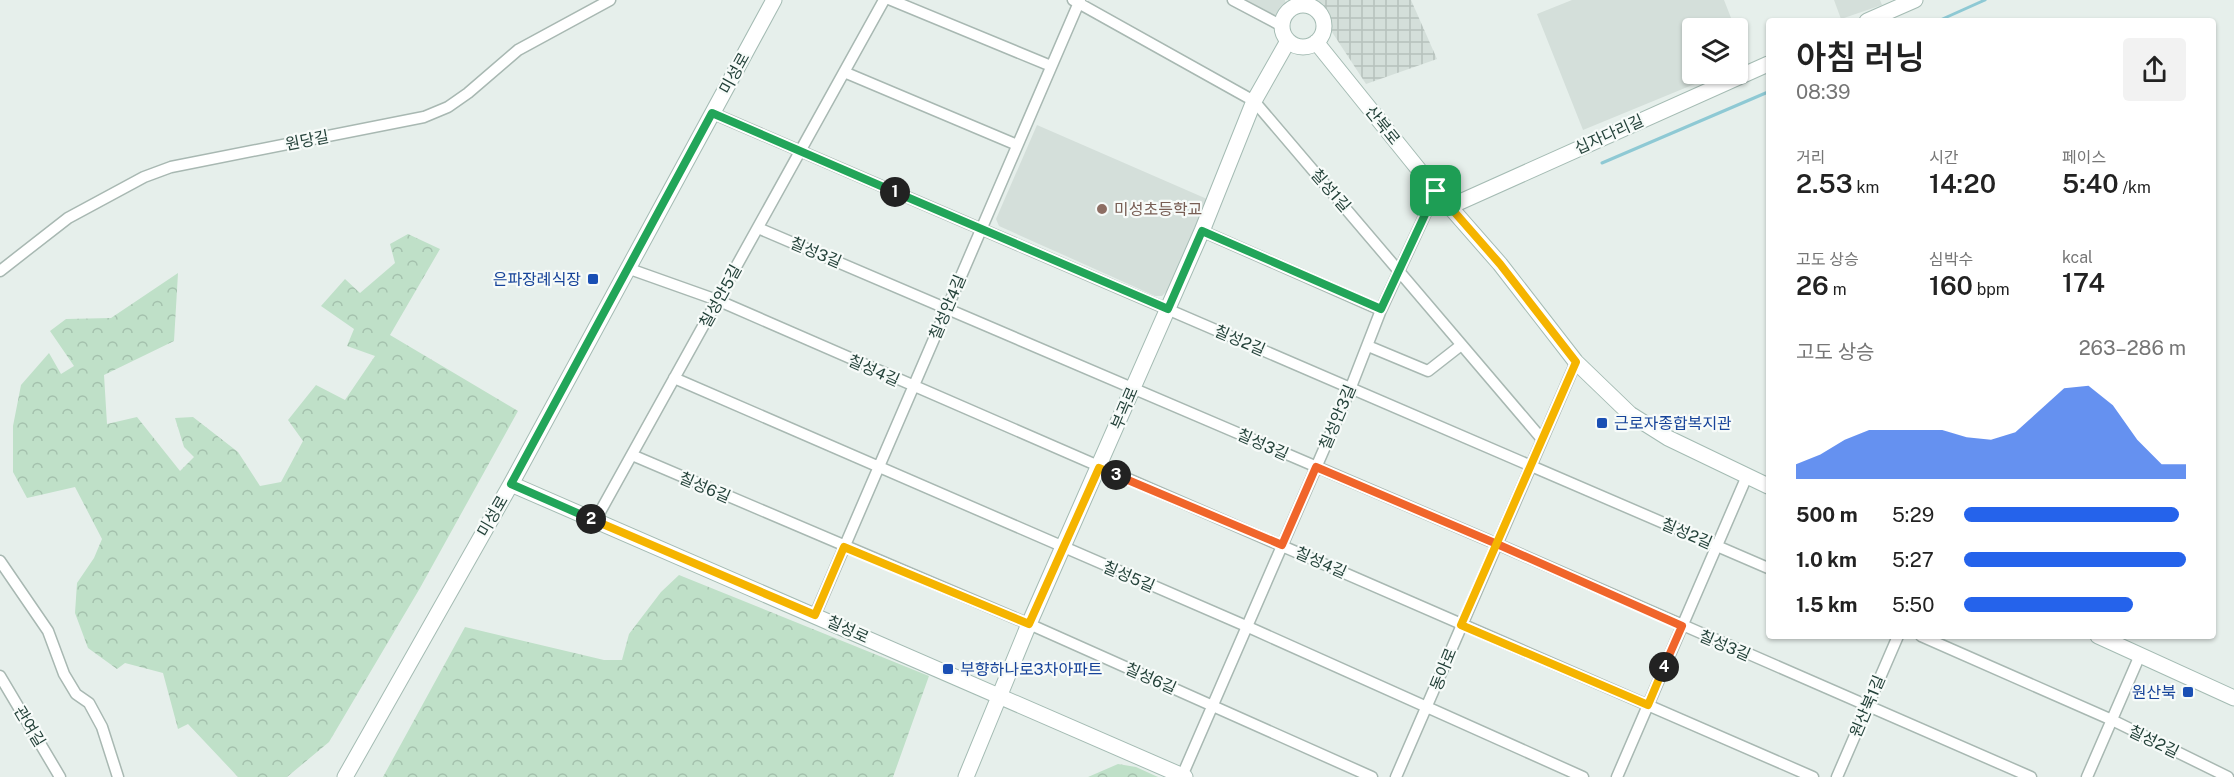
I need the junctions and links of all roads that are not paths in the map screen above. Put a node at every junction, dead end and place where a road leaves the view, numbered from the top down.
1 (610, 0) edge
2 (774, 0) edge
3 (884, 0) edge
4 (891, 0) edge
5 (1233, 0) edge
6 (1915, 0) edge
7 (1077, 1) edge
8 (1298, 3) edge
9 (1874, 18) edge
10 (1282, 26) junction
11 (1288, 41) junction
12 (1316, 42) junction
13 (1766, 65) edge
14 (1051, 66) junction
15 (844, 72) junction
16 (1254, 101) junction
17 (712, 113) junction
18 (1017, 145) junction
19 (800, 151) junction
20 (1436, 191) junction
21 (1451, 206) junction
22 (758, 228) junction
23 (981, 229) junction
24 (1202, 231) junction
25 (627, 268) junction
26 (1399, 269) junction
27 (0, 270) edge
28 (717, 300) junction
29 (947, 308) junction
30 (1168, 309) junction
31 (1381, 309) junction
32 (1368, 346) junction
33 (1460, 346) junction
34 (1576, 362) junction
35 (674, 378) junction
36 (913, 387) junction
37 (1350, 387) junction
38 (1133, 388) junction
39 (1541, 438) junction
40 (632, 455) junction
41 (879, 466) junction
42 (1531, 466) junction
43 (1316, 467) junction
44 (1099, 468) junction
45 (1747, 476) junction
46 (511, 484) junction
47 (1766, 485) edge
48 (595, 520) junction
49 (1497, 544) junction
50 (1282, 545) junction
51 (1717, 546) junction
52 (844, 547) junction
53 (1063, 548) junction
54 (0, 561) edge
55 (1766, 567) edge
56 (815, 615) junction
57 (1029, 624) junction
58 (1461, 625) junction
59 (1246, 626) junction
60 (1682, 626) junction
61 (1897, 639) edge
62 (1928, 639) edge
63 (2105, 639) edge
64 (2140, 655) junction
65 (0, 676) edge
66 (1000, 695) junction
67 (2234, 698) edge
68 (1212, 705) junction
69 (1648, 705) junction
70 (1867, 705) junction
71 (1428, 707) junction
72 (2112, 720) junction
73 (1184, 776) edge
74 (60, 777) edge
75 (118, 777) edge
76 (345, 777) edge
77 (966, 777) edge
78 (1372, 777) edge
79 (1396, 777) edge
80 (1583, 777) edge
81 (1617, 777) edge
82 (1813, 777) edge
83 (1837, 777) edge
84 (2031, 777) edge
85 (2087, 777) edge
86 (2228, 777) edge

1 - 27 street, 원당길
2 - 17 street, 미성로
3 - 15 street, 칠성안5길
4 - 14 street
5 - 10 street
6 - 9 street
7 - 14 street, 칠성안4길
7 - 16 street, 칠성1길
8 - 10 street
8 - 12 street
10 - 11 street
11 - 12 street
11 - 16 street, 부곡로
12 - 20 street, 산북로
13 - 21 street, 십자다리길
14 - 18 street, 칠성안4길
15 - 18 street
15 - 19 street, 칠성안5길
16 - 24 street, 부곡로
16 - 26 street, 칠성1길
17 - 19 street, 칠성2길
17 - 25 street, 미성로
18 - 23 street, 칠성안4길
19 - 22 street, 칠성안5길
19 - 23 street, 칠성2길
20 - 21 street, 산북로
20 - 26 street, 칠성안3길
21 - 34 street, 산북로
22 - 28 street, 칠성안5길
22 - 29 street, 칠성3길
23 - 29 street, 칠성안4길
23 - 30 street, 칠성2길
24 - 30 street, 부곡로
24 - 31 street
25 - 28 street, 칠성4길
25 - 46 street, 미성로
26 - 31 street, 칠성안3길
26 - 33 street, 칠성1길
28 - 35 street, 칠성안5길
28 - 36 street, 칠성4길
29 - 36 street, 칠성안4길
29 - 38 street, 칠성3길
30 - 37 street, 칠성2길
30 - 38 street, 부곡로
31 - 32 street, 칠성안3길
32 - 33 street
32 - 37 street, 칠성안3길
33 - 39 street, 칠성1길
34 - 39 street, 동아로
34 - 45 street, 산북로
35 - 40 street, 칠성안5길
35 - 41 street, 칠성5길
36 - 41 street, 칠성안4길
36 - 44 street, 칠성4길
37 - 42 street, 칠성2길
37 - 43 street, 칠성안3길
38 - 43 street, 칠성3길
38 - 44 street, 부곡로
39 - 42 street, 동아로
40 - 48 street, 칠성안5길
40 - 52 street, 칠성6길
41 - 52 street, 칠성안4길
41 - 53 street, 칠성5길
42 - 49 street, 동아로
42 - 51 street, 칠성2길
43 - 49 street, 칠성3길
43 - 50 street, 칠성안3길
44 - 50 street, 칠성4길
44 - 53 street, 부곡로
45 - 47 street, 산북로
45 - 51 street
46 - 48 street, 칠성로
46 - 76 street, 미성로
48 - 56 street, 칠성로
49 - 58 street, 동아로
49 - 60 street, 칠성3길
50 - 58 street, 칠성4길
50 - 59 street, 칠성안3길
51 - 55 street, 칠성2길
51 - 60 street
52 - 56 street, 칠성안4길
52 - 57 street, 칠성6길
53 - 57 street, 부곡로
53 - 59 street, 칠성5길
54 - 75 street
56 - 66 street, 칠성로
57 - 66 street, 부곡로
57 - 68 street, 칠성6길
58 - 69 street, 칠성4길
58 - 71 street, 동아로
59 - 68 street, 칠성안3길
59 - 71 street, 칠성5길
60 - 69 street
60 - 70 street, 칠성3길
61 - 70 street, 원산북1길
62 - 72 street, 칠성2길
63 - 64 street
64 - 67 street
64 - 72 street, 칠성2길
65 - 74 street, 관여길
66 - 73 street, 칠성로
66 - 77 street, 부곡로
68 - 73 street, 칠성안3길
68 - 78 street, 칠성6길
69 - 81 street
69 - 82 street, 칠성4길
70 - 83 street, 원산북1길
70 - 84 street, 칠성3길
71 - 79 street, 동아로
71 - 80 street, 칠성5길
72 - 85 street, 칠성2길
72 - 86 street, 칠성2길

